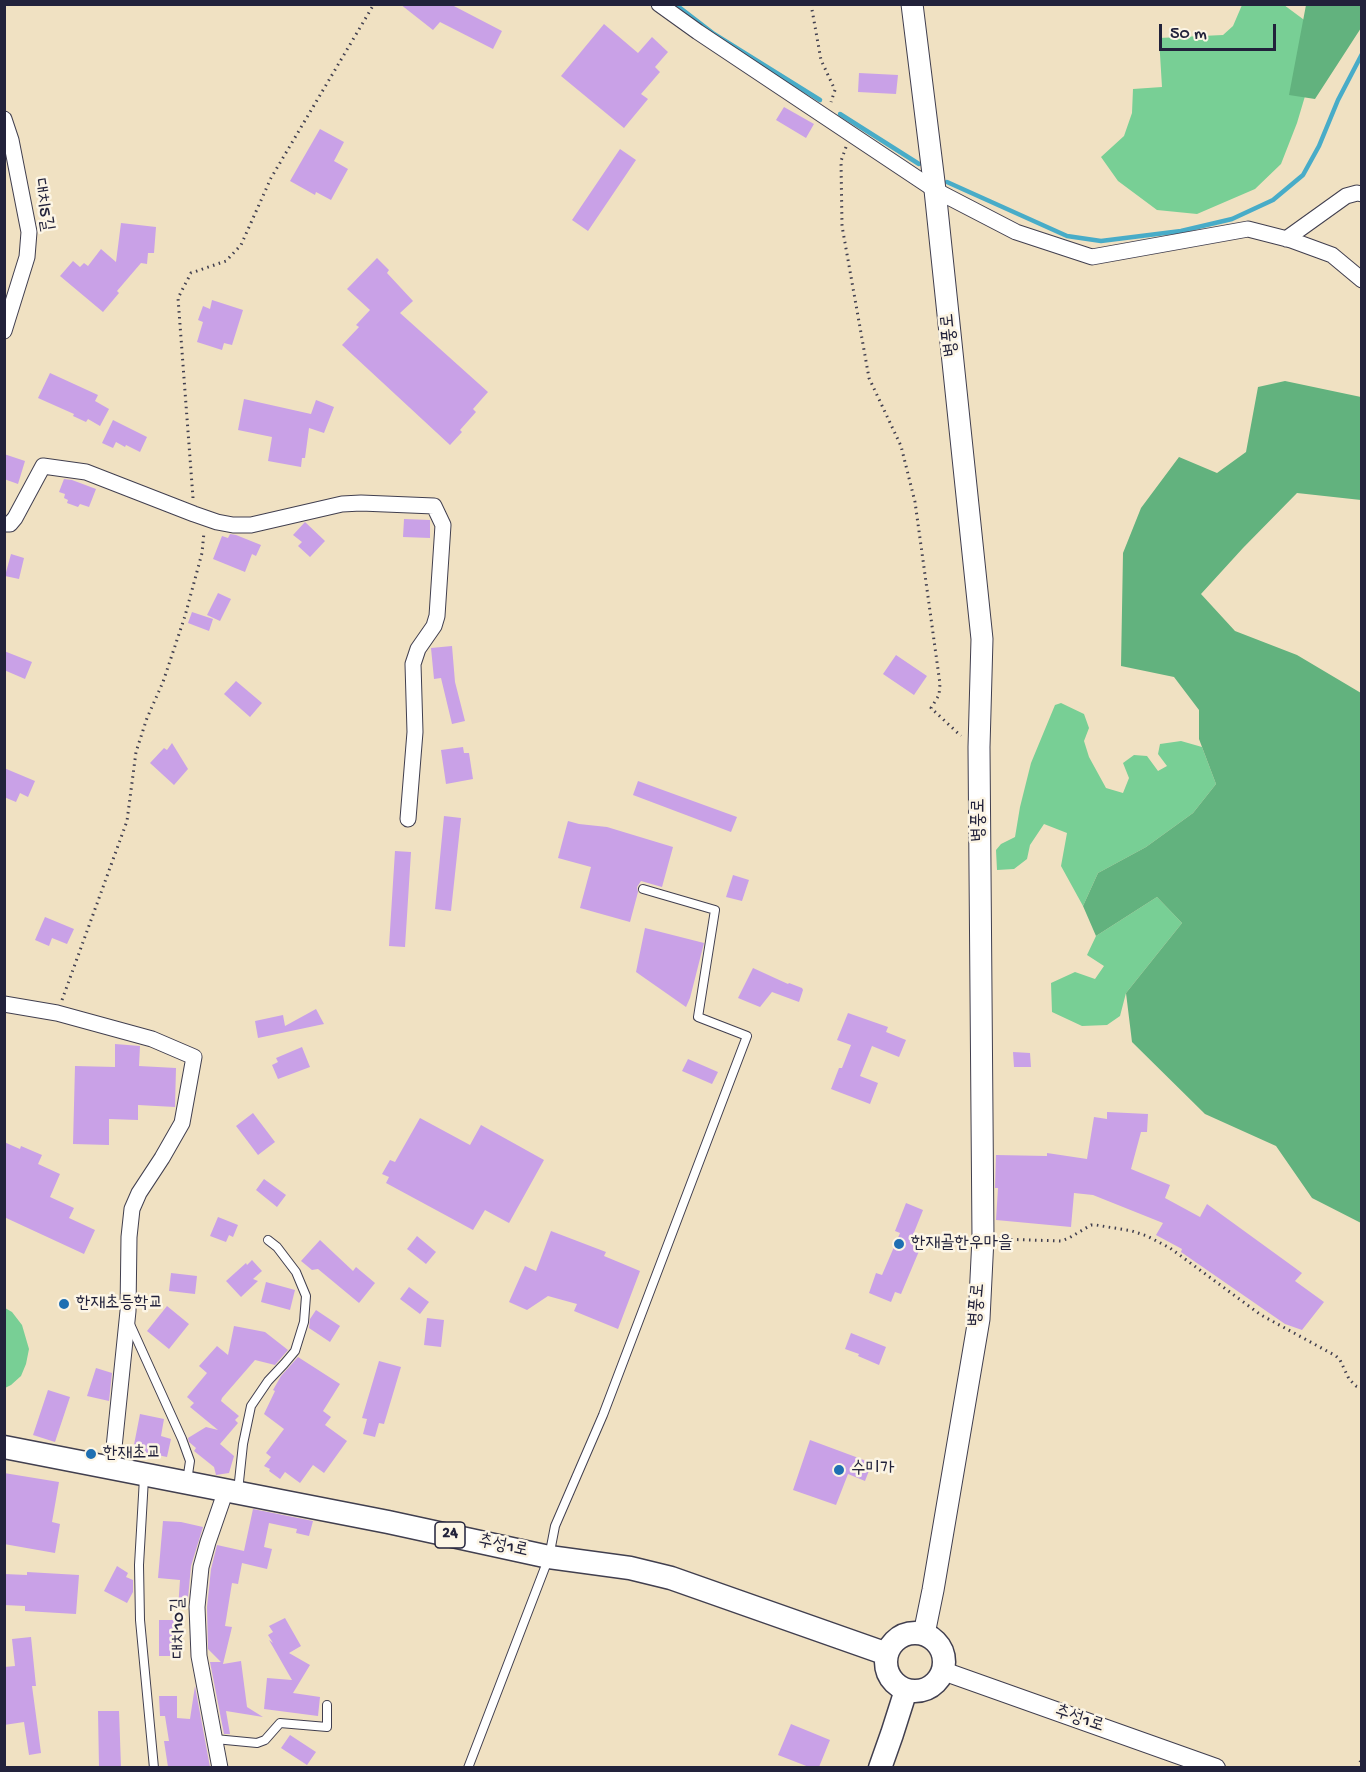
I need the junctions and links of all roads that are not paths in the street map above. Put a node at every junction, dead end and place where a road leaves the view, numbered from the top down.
1 (659, 4) edge
2 (912, 4) edge
3 (4, 118) edge
4 (935, 190) junction
5 (1362, 194) edge
6 (1286, 239) junction
7 (1362, 280) edge
8 (4, 331) edge
9 (4, 524) edge
10 (408, 819) dead end
11 (643, 889) dead end
12 (4, 1004) edge
13 (268, 1240) dead end
14 (127, 1317) junction
15 (4, 1447) edge
16 (112, 1467) junction
17 (145, 1474) junction
18 (187, 1482) junction
19 (232, 1491) junction
20 (549, 1557) junction
21 (924, 1634) junction
22 (887, 1654) junction
23 (943, 1671) junction
24 (906, 1690) junction
25 (327, 1705) dead end
26 (214, 1739) junction
27 (154, 1767) edge
28 (220, 1767) edge
29 (468, 1767) edge
30 (879, 1767) edge
31 (1216, 1767) edge

1 - 4 street
2 - 4 main road, 병풍로
3 - 8 street, 대치5길
4 - 6 street
4 - 21 main road, 병풍로
5 - 6 street
6 - 7 street
9 - 10 street
11 - 20 lane
12 - 14 street
13 - 19 lane
14 - 16 street
14 - 18 lane
15 - 16 main road, 추성1로 / 24
16 - 17 main road, 추성1로 / 24
17 - 18 main road, 추성1로 / 24
17 - 27 lane
18 - 19 main road, 추성1로 / 24
19 - 20 main road, 추성1로 / 24
19 - 26 street, 대치10길
20 - 22 main road, 추성1로 / 24
20 - 29 lane
21 - 22 main road
21 - 23 main road
22 - 24 main road
23 - 24 main road
23 - 31 street, 추성1로
24 - 30 main road
25 - 26 lane
26 - 28 street, 대치10길

